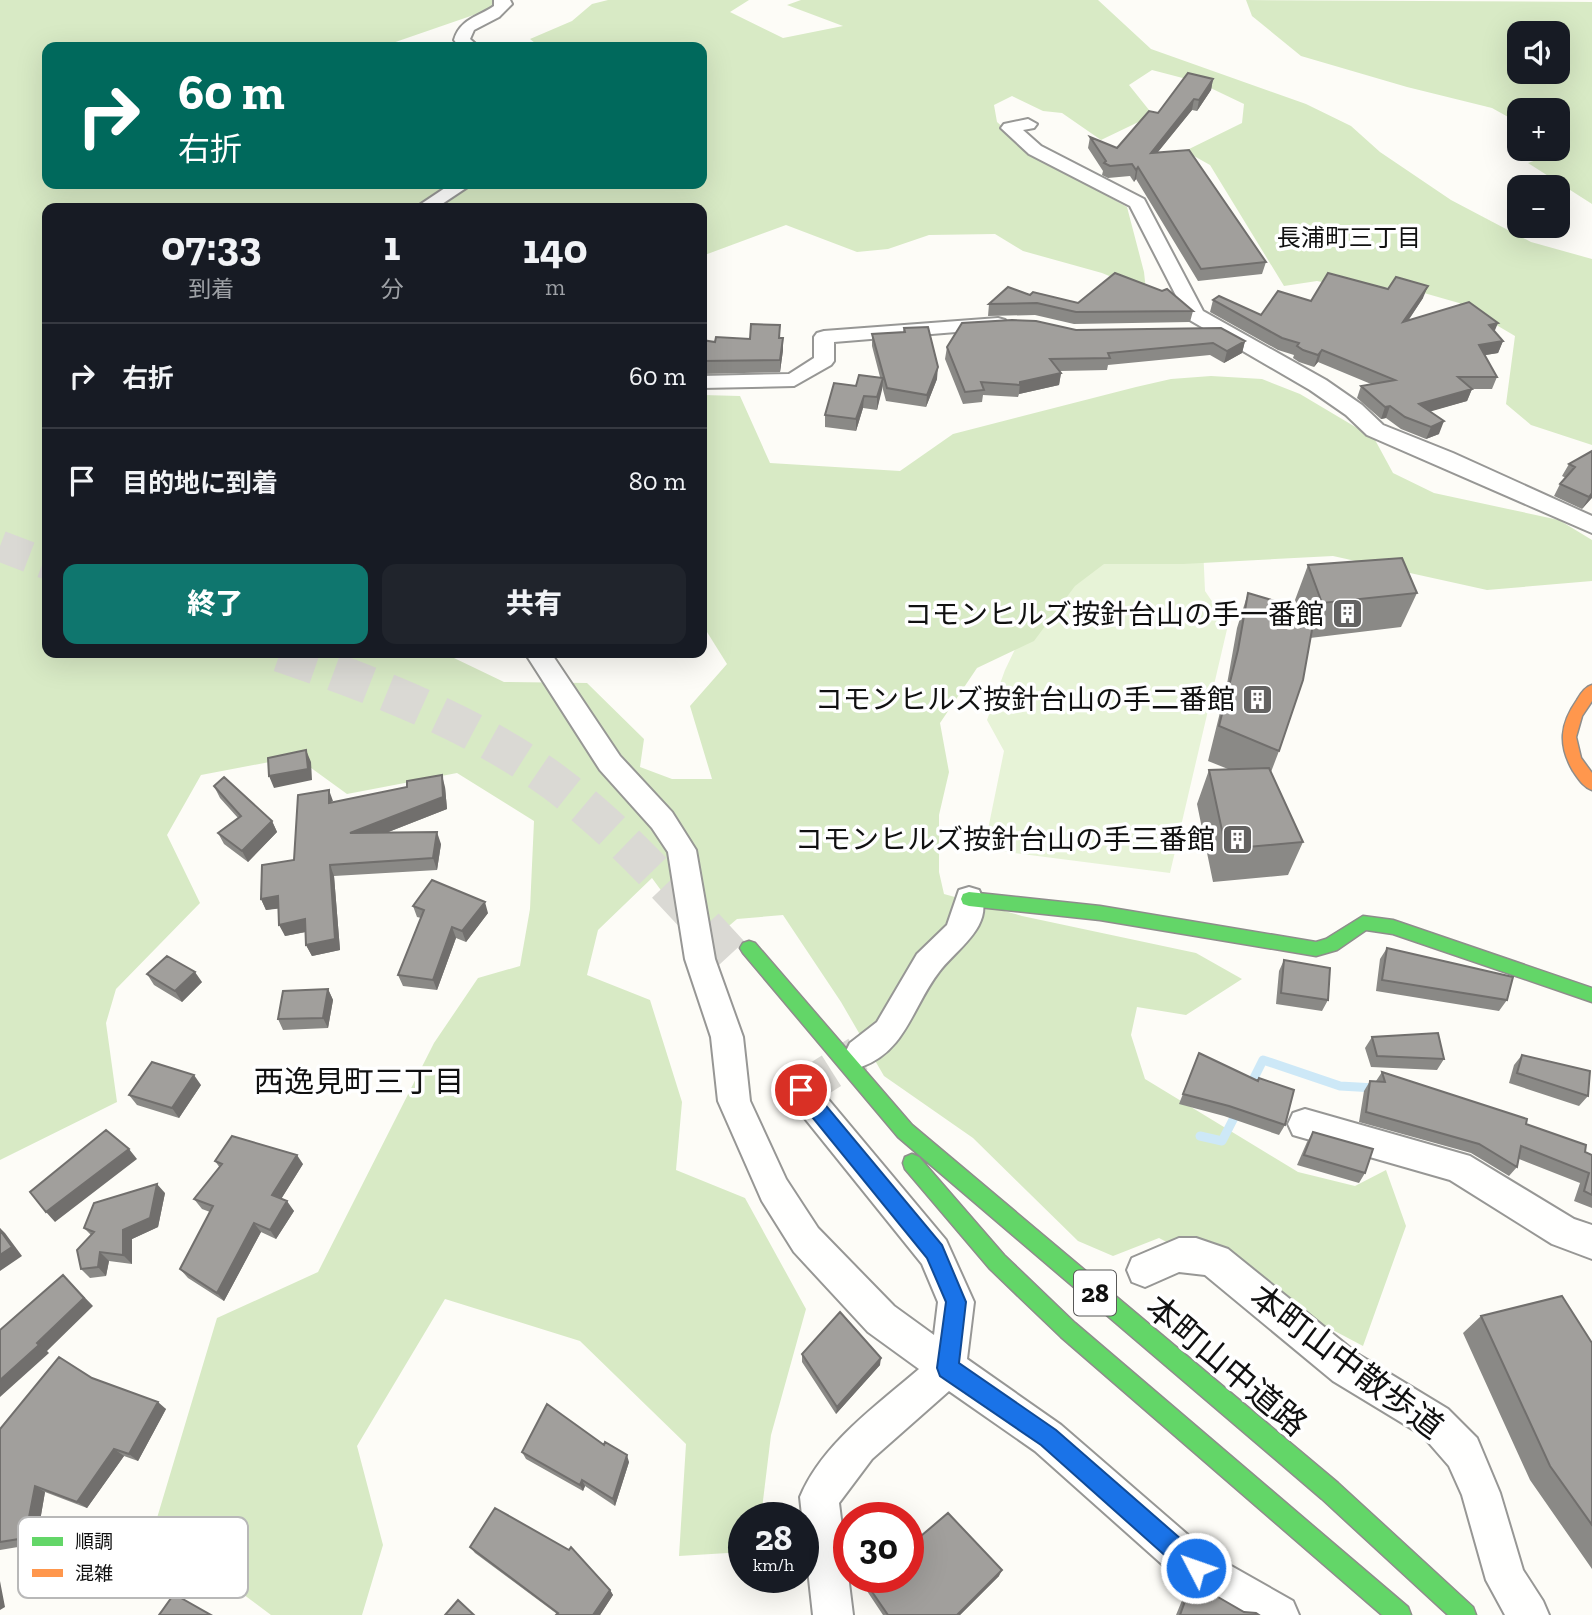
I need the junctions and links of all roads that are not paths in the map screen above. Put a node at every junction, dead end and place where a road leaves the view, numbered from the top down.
1 (502, 0) edge
2 (465, 42) edge
3 (1028, 124) dead end
4 (455, 189) edge
5 (432, 203) edge
6 (1023, 324) edge
7 (1185, 331) edge
8 (1227, 331) junction
9 (707, 382) edge
10 (1592, 525) edge
11 (541, 658) edge
12 (1592, 690) edge
13 (1592, 783) edge
14 (969, 899) joint
15 (748, 948) tunnel mouth
16 (1592, 995) edge
17 (860, 1053) tunnel mouth
18 (801, 1090) dead end
19 (1305, 1124) dead end
20 (892, 1140) dead end
21 (1592, 1242) edge
22 (1145, 1270) dead end
23 (948, 1368) junction
24 (833, 1615) edge
25 (1279, 1615) edge
26 (1400, 1615) edge
27 (1465, 1615) edge
28 (1529, 1615) edge

1 - 2 street
3 - 8 street
4 - 5 street
6 - 9 street
7 - 8 street
8 - 10 street
11 - 23 street
12 - 13 main road
14 - 16 main road
14 - 17 street
15 - 27 main road, 本町山中道路 / 28
18 - 23 street
19 - 21 street
20 - 26 main road, 28
22 - 28 street, 本町山中散歩道
23 - 24 street
23 - 25 street

